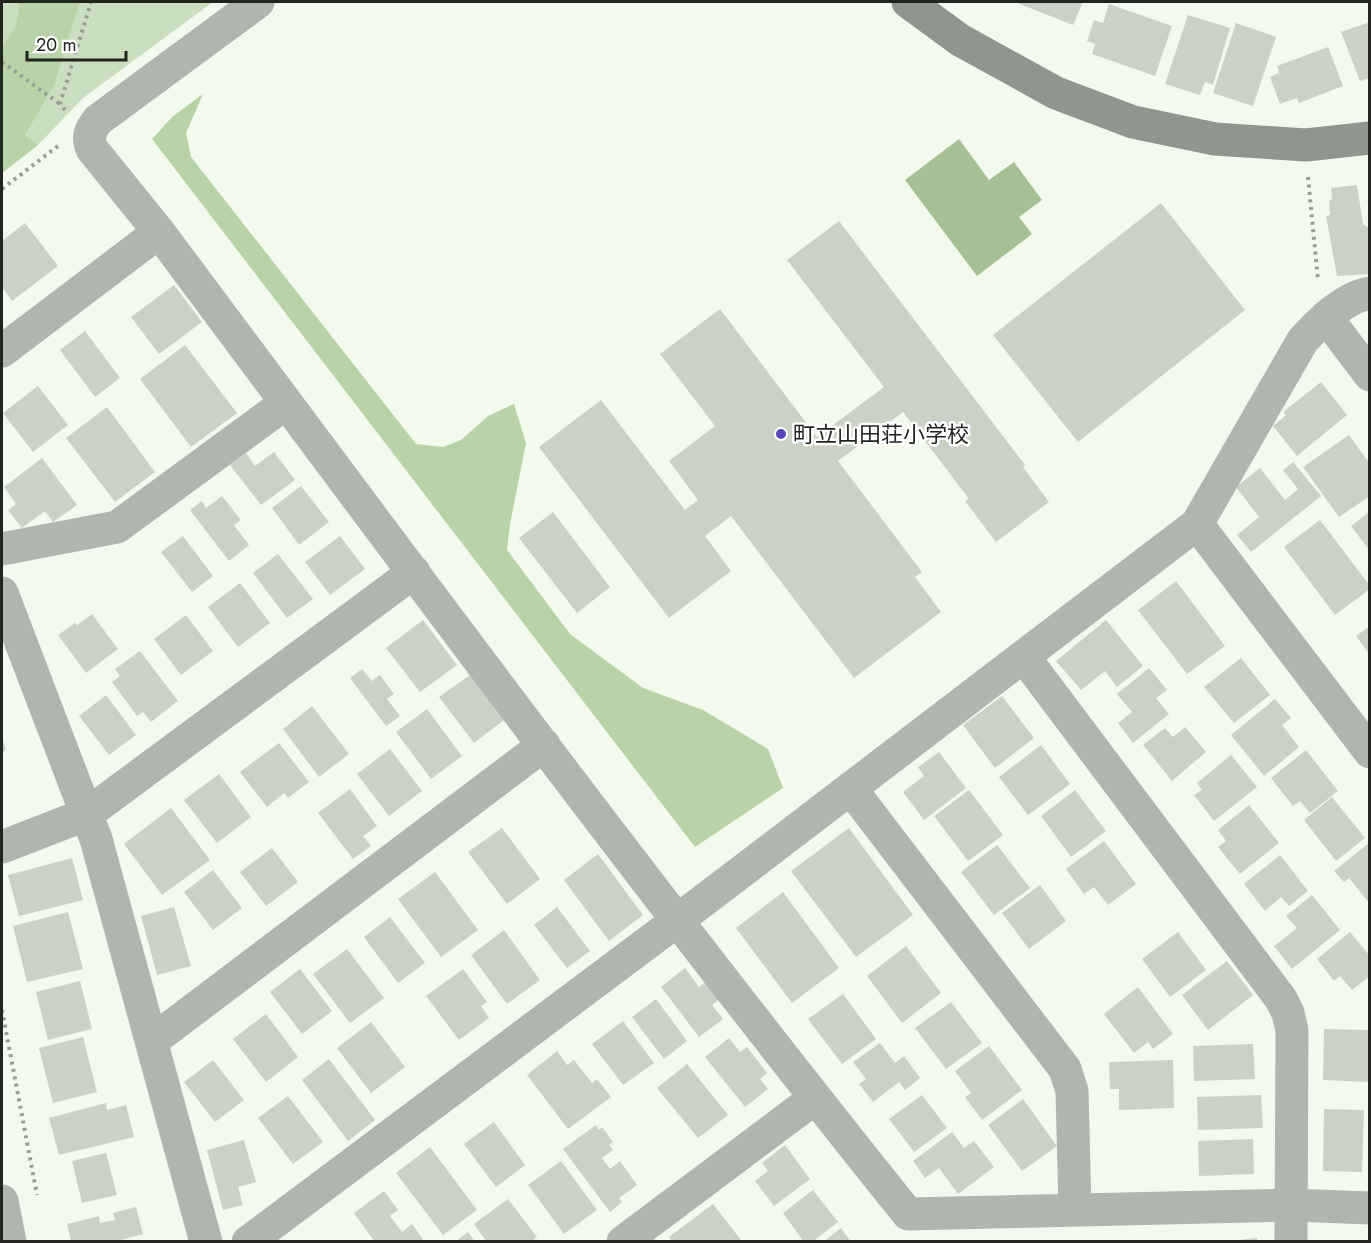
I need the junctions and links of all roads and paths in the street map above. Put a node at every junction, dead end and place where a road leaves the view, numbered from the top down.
1 (91, 2) edge
2 (258, 2) edge
3 (908, 2) edge
4 (2, 62) edge
5 (60, 104) junction
6 (66, 112) dead end
7 (1370, 138) edge
8 (59, 146) dead end
9 (1308, 176) dead end
10 (2, 189) edge
11 (159, 232) junction
12 (1370, 293) edge
13 (1326, 317) junction
14 (2, 351) edge
15 (1370, 375) edge
16 (286, 402) junction
17 (1197, 524) junction
18 (2, 549) edge
19 (414, 572) junction
20 (2, 593) edge
21 (1024, 657) junction
22 (544, 745) junction
23 (1370, 752) edge
24 (851, 789) junction
25 (87, 814) junction
26 (2, 846) edge
27 (678, 920) junction
28 (2, 1010) edge
29 (152, 1041) junction
30 (815, 1098) junction
31 (38, 1195) dead end
32 (2, 1201) edge
33 (1291, 1205) junction
34 (1370, 1208) edge
35 (1075, 1210) junction
36 (633, 1239) edge
37 (10, 1242) edge
38 (206, 1242) edge
39 (248, 1242) edge
40 (1291, 1242) edge

1 - 5 path
2 - 11 street
3 - 7 street
4 - 5 path
5 - 6 path
8 - 10 path
9 - 13 path
11 - 14 street
11 - 16 street
12 - 13 street
13 - 15 street
13 - 17 street
16 - 18 street
16 - 19 street
17 - 21 street
17 - 23 street
19 - 22 street
19 - 25 street
20 - 25 street
21 - 24 street
21 - 33 street
22 - 27 street
22 - 29 street
24 - 27 street
24 - 35 street
25 - 26 street
25 - 29 street
27 - 30 street
27 - 39 street
28 - 31 path
29 - 38 street
30 - 35 street
30 - 36 street
32 - 37 street
33 - 34 street
33 - 35 street
33 - 40 street

